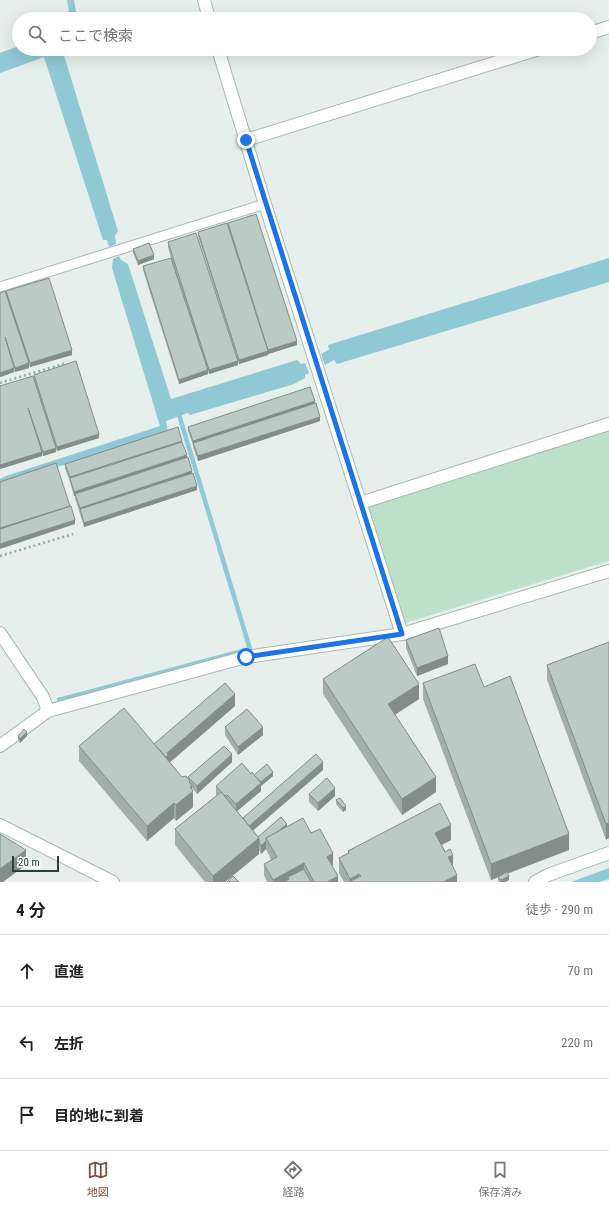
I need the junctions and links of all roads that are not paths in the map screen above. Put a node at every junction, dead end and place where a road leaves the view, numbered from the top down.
1 (204, 0) edge
2 (207, 12) edge
3 (609, 27) edge
4 (597, 31) edge
5 (220, 56) edge
6 (516, 56) edge
7 (246, 140) junction
8 (265, 204) junction
9 (0, 287) edge
10 (609, 424) edge
11 (360, 503) junction
12 (609, 571) edge
13 (0, 633) edge
14 (402, 634) junction
15 (48, 711) junction
16 (0, 746) edge
17 (0, 825) edge
18 (609, 853) edge
19 (113, 882) edge
20 (535, 882) edge

1 - 2 street
3 - 4 street
5 - 7 street
6 - 7 street
7 - 8 street
8 - 9 lane
8 - 11 street
10 - 11 street
11 - 14 street
12 - 14 street
13 - 15 street
14 - 15 street
15 - 16 street
17 - 19 street
18 - 20 street

